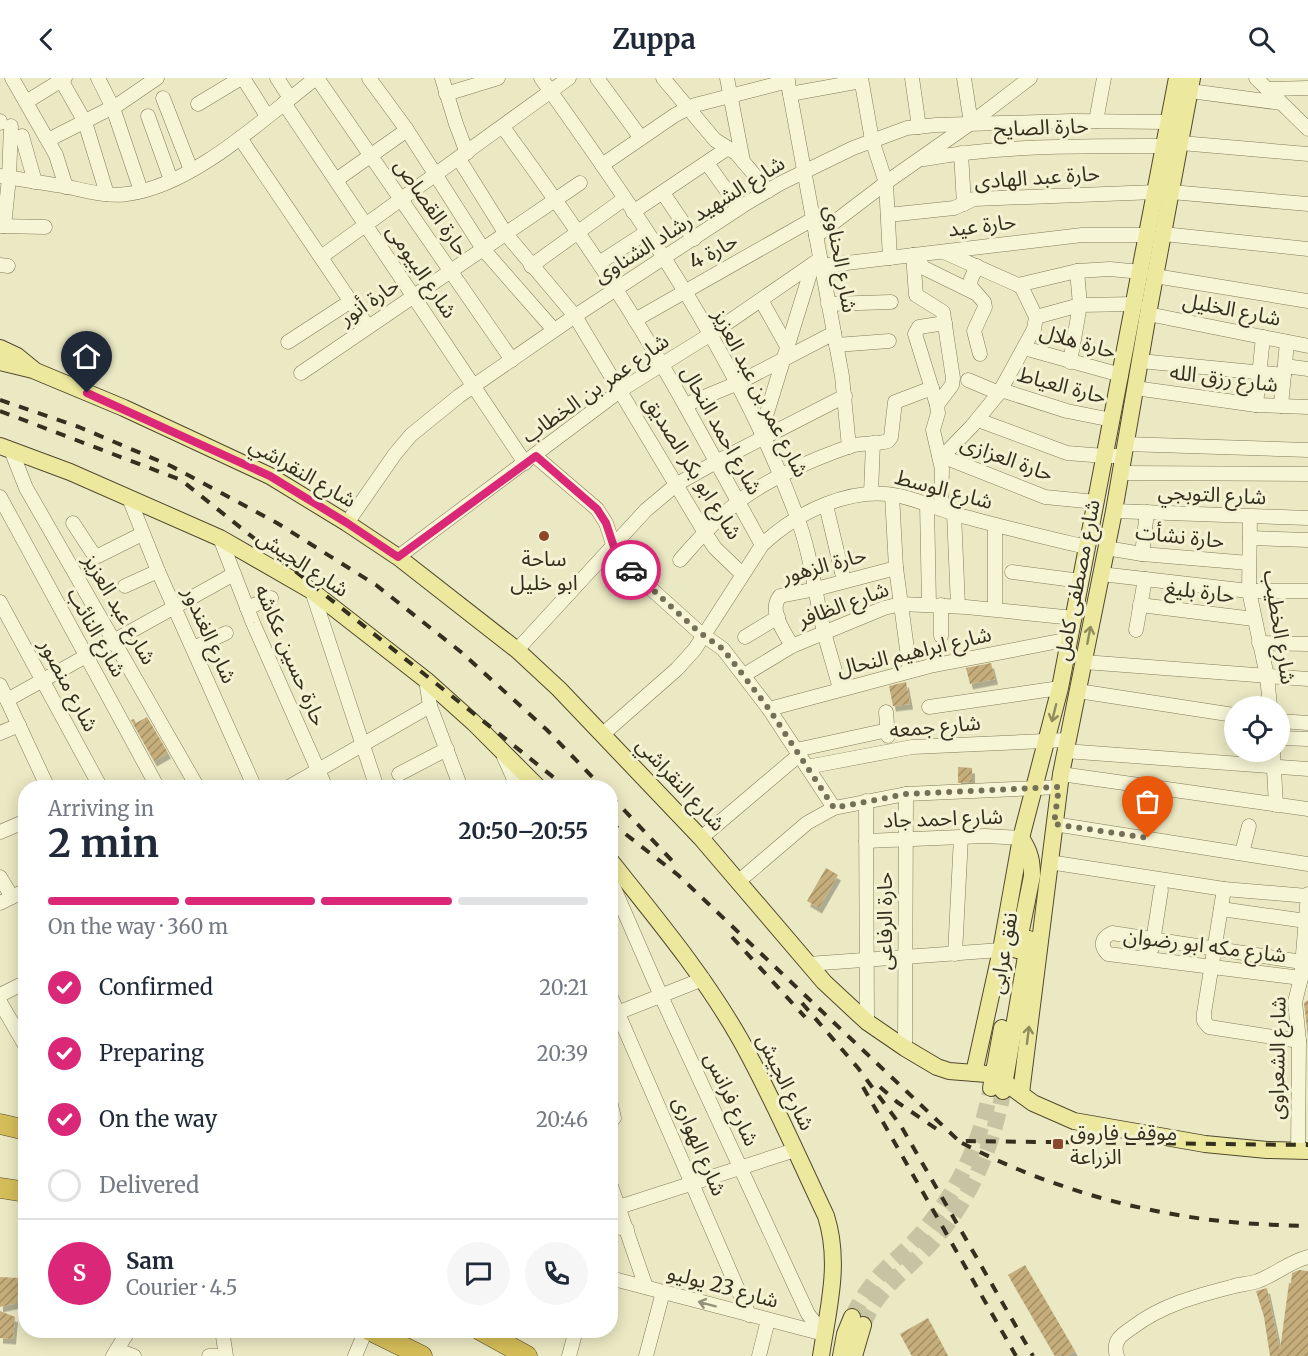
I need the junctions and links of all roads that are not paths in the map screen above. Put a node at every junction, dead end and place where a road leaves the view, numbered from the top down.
1 (12, 78) edge
2 (98, 78) edge
3 (242, 78) edge
4 (277, 78) edge
5 (317, 78) edge
6 (369, 78) edge
7 (442, 78) edge
8 (498, 78) edge
9 (541, 78) edge
10 (569, 78) edge
11 (597, 78) edge
12 (663, 78) edge
13 (728, 78) edge
14 (912, 78) edge
15 (964, 78) edge
16 (1104, 78) edge
17 (1177, 78) edge
18 (1256, 78) edge
19 (62, 79) edge
20 (149, 80) edge
21 (861, 80) edge
22 (1025, 80) edge
23 (1191, 84) edge
24 (788, 85) edge
25 (1308, 88) edge
26 (1267, 89) junction
27 (551, 92) junction
28 (446, 94) junction
29 (731, 95) junction
30 (163, 98) dead end
31 (287, 100) junction
32 (26, 102) junction
33 (1281, 103) junction
34 (198, 104) dead end
35 (112, 108) junction
36 (687, 109) junction
37 (148, 116) dead end
38 (267, 116) junction
39 (1096, 121) junction
40 (85, 122) junction
41 (1169, 122) junction
42 (4, 123) edge
43 (971, 123) junction
44 (1306, 126) edge
45 (502, 127) junction
46 (919, 127) junction
47 (407, 130) junction
48 (22, 136) dead end
49 (240, 138) junction
50 (641, 138) junction
51 (48, 140) junction
52 (872, 140) junction
53 (1173, 145) junction
54 (728, 148) junction
55 (961, 153) junction
56 (1308, 154) edge
57 (371, 155) junction
58 (463, 156) junction
59 (920, 159) junction
60 (743, 161) junction
61 (707, 163) junction
62 (602, 165) junction
63 (191, 170) junction
64 (804, 172) junction
65 (436, 175) junction
66 (5, 177) edge
67 (171, 180) junction
68 (336, 180) junction
69 (35, 182) junction
70 (580, 183) dead end
71 (886, 183) junction
72 (66, 187) junction
73 (141, 191) junction
74 (768, 191) junction
75 (663, 192) junction
76 (1164, 192) junction
77 (107, 194) junction
78 (402, 199) junction
79 (624, 199) junction
80 (555, 200) junction
81 (964, 204) junction
82 (1308, 204) edge
83 (740, 208) junction
84 (633, 212) junction
85 (888, 215) junction
86 (813, 219) junction
87 (366, 225) junction
88 (2, 226) edge
89 (45, 227) dead end
90 (578, 231) junction
91 (646, 232) junction
92 (506, 234) junction
93 (1155, 235) junction
94 (816, 236) junction
95 (694, 239) junction
96 (483, 249) junction
97 (1308, 249) edge
98 (943, 251) junction
99 (913, 255) junction
100 (321, 257) junction
101 (664, 258) junction
102 (890, 258) junction
103 (599, 263) junction
104 (818, 263) junction
105 (531, 266) junction
106 (977, 266) junction
107 (452, 271) junction
108 (1077, 271) junction
109 (1148, 274) junction
110 (1018, 285) junction
111 (617, 290) junction
112 (685, 291) junction
113 (975, 293) junction
114 (414, 296) junction
115 (761, 300) junction
116 (351, 301) junction
117 (891, 302) dead end
118 (1308, 302) edge
119 (828, 304) junction
120 (1080, 305) junction
121 (1141, 309) junction
122 (575, 316) junction
123 (1036, 317) junction
124 (635, 320) junction
125 (945, 322) junction
126 (368, 327) junction
127 (554, 330) junction
128 (711, 334) junction
129 (1263, 337) junction
130 (835, 339) junction
131 (890, 341) dead end
132 (288, 342) dead end
133 (1287, 342) junction
134 (1308, 346) edge
135 (0, 348) edge
136 (1024, 348) junction
137 (787, 354) junction
138 (980, 354) dead end
139 (512, 360) junction
140 (1140, 361) junction
141 (0, 362) edge
142 (1070, 362) junction
143 (662, 363) junction
144 (1308, 369) edge
145 (33, 370) junction
146 (1285, 370) junction
147 (301, 373) dead end
148 (1260, 373) junction
149 (1121, 375) junction
150 (968, 380) dead end
151 (738, 383) junction
152 (474, 386) junction
153 (932, 388) junction
154 (1135, 388) junction
155 (621, 390) junction
156 (1000, 392) junction
157 (844, 396) junction
158 (685, 405) junction
159 (937, 405) junction
160 (1256, 405) junction
161 (1281, 406) junction
162 (1308, 407) edge
163 (978, 420) junction
164 (1112, 420) junction
165 (763, 435) junction
166 (873, 443) junction
167 (849, 447) junction
168 (5, 448) edge
169 (1124, 450) junction
170 (1308, 450) edge
171 (941, 456) junction
172 (1105, 456) junction
173 (530, 459) junction
174 (716, 462) junction
175 (1120, 473) junction
176 (1308, 474) edge
177 (781, 476) junction
178 (677, 484) junction
179 (871, 493) junction
180 (892, 495) junction
181 (0, 497) edge
182 (129, 498) junction
183 (738, 502) junction
184 (1096, 502) junction
185 (927, 504) junction
186 (826, 505) junction
187 (948, 511) junction
188 (1113, 511) junction
189 (1146, 512) junction
190 (1250, 517) junction
191 (1308, 518) edge
192 (798, 519) junction
193 (73, 523) dead end
194 (347, 523) junction
195 (995, 525) junction
196 (705, 533) junction
197 (142, 534) junction
198 (220, 538) junction
199 (1250, 538) junction
200 (1308, 540) edge
201 (613, 544) junction
202 (762, 545) junction
203 (1088, 547) junction
204 (1106, 548) junction
205 (1142, 555) junction
206 (398, 557) junction
207 (680, 560) dead end
208 (1249, 563) junction
209 (896, 568) junction
210 (158, 571) junction
211 (1012, 572) dead end
212 (234, 574) junction
213 (742, 574) junction
214 (1101, 574) junction
215 (1145, 579) junction
216 (1081, 581) junction
217 (844, 582) junction
218 (126, 586) dead end
219 (816, 589) junction
220 (312, 591) junction
221 (1249, 591) junction
222 (1308, 591) edge
223 (271, 598) dead end
224 (0, 602) edge
225 (900, 604) junction
226 (935, 604) junction
227 (1140, 605) junction
228 (958, 606) junction
229 (175, 608) junction
230 (247, 608) junction
231 (995, 609) junction
232 (778, 617) junction
233 (1074, 618) junction
234 (1254, 619) junction
235 (1136, 630) dead end
236 (824, 632) junction
237 (226, 633) dead end
238 (704, 636) junction
239 (941, 636) dead end
240 (745, 638) dead end
241 (1070, 639) junction
242 (114, 640) junction
243 (1260, 643) junction
244 (1308, 644) edge
245 (792, 646) junction
246 (193, 648) junction
247 (517, 650) junction
248 (86, 656) junction
249 (1084, 662) junction
250 (910, 671) junction
251 (744, 675) junction
252 (1267, 676) junction
253 (42, 680) junction
254 (426, 680) junction
255 (1308, 680) edge
256 (0, 685) edge
257 (1060, 688) junction
258 (840, 689) junction
259 (1078, 691) junction
260 (1269, 696) edge
261 (7, 700) junction
262 (430, 706) junction
263 (929, 707) dead end
264 (769, 709) junction
265 (886, 712) dead end
266 (1224, 713) edge
267 (1290, 722) edge
268 (1308, 723) edge
269 (19, 725) junction
270 (888, 730) junction
271 (0, 733) edge
272 (603, 734) junction
273 (1290, 738) edge
274 (1308, 739) edge
275 (1048, 740) junction
276 (362, 744) junction
277 (1066, 745) junction
278 (447, 749) junction
279 (501, 750) junction
280 (890, 750) junction
281 (797, 752) junction
282 (1274, 762) edge
283 (1274, 766) junction
284 (807, 767) junction
285 (318, 769) junction
286 (1308, 769) edge
287 (399, 774) dead end
288 (44, 780) edge
289 (96, 780) edge
290 (154, 780) edge
291 (193, 780) edge
292 (251, 780) edge
293 (300, 780) edge
294 (323, 780) edge
295 (374, 780) edge
296 (455, 780) edge
297 (514, 780) edge
298 (530, 780) edge
299 (1060, 781) junction
300 (1035, 788) junction
301 (906, 794) junction
302 (866, 801) junction
303 (1275, 805) junction
304 (834, 808) junction
305 (1308, 809) edge
306 (18, 824) edge
307 (1054, 824) junction
308 (1249, 826) dead end
309 (0, 832) edge
310 (961, 837) junction
311 (701, 838) junction
312 (1021, 838) junction
313 (906, 840) junction
314 (867, 842) junction
315 (1242, 853) junction
316 (1049, 862) junction
317 (1308, 864) edge
318 (618, 871) edge
319 (0, 877) edge
320 (739, 880) junction
321 (1224, 889) junction
322 (1161, 890) dead end
323 (1308, 895) edge
324 (17, 896) edge
325 (618, 898) edge
326 (1221, 909) junction
327 (1306, 921) junction
328 (1153, 939) junction
329 (1215, 948) junction
330 (1001, 950) junction
331 (955, 954) junction
332 (905, 957) junction
333 (1150, 959) junction
334 (867, 960) junction
335 (1302, 962) junction
336 (808, 964) junction
337 (1211, 967) junction
338 (1302, 978) junction
339 (703, 979) junction
340 (18, 986) edge
341 (0, 995) edge
342 (660, 996) junction
343 (0, 1002) edge
344 (618, 1012) edge
345 (867, 1022) junction
346 (618, 1023) edge
347 (18, 1033) edge
348 (1299, 1041) junction
349 (905, 1048) junction
350 (974, 1073) junction
351 (998, 1084) junction
352 (1021, 1093) junction
353 (1, 1123) edge
354 (18, 1128) edge
355 (795, 1150) junction
356 (1303, 1151) edge
357 (741, 1167) junction
358 (692, 1183) junction
359 (0, 1188) edge
360 (18, 1191) edge
361 (619, 1207) joint
362 (618, 1227) edge
363 (627, 1229) junction
364 (1308, 1257) edge
365 (618, 1280) edge
366 (646, 1287) junction
367 (663, 1292) junction
368 (808, 1314) junction
369 (749, 1315) junction
370 (768, 1320) junction
371 (805, 1329) junction
372 (825, 1332) junction
373 (124, 1338) edge
374 (223, 1338) edge
375 (364, 1338) edge
376 (385, 1338) edge
377 (494, 1338) edge
378 (574, 1338) edge
379 (115, 1353) edge
380 (134, 1356) edge
381 (209, 1356) edge
382 (225, 1356) edge
383 (355, 1356) edge
384 (422, 1356) edge
385 (527, 1356) edge
386 (569, 1356) edge
387 (646, 1356) edge
388 (759, 1356) edge
389 (821, 1356) edge
390 (841, 1356) edge
391 (854, 1356) edge
392 (1117, 1356) edge

1 - 32 street
2 - 35 street
3 - 34 street
3 - 38 street
4 - 31 street, شارع البيومى
5 - 31 street
5 - 57 street, حارة القصاص
6 - 47 street
7 - 28 street, شارع ابو بكر الصديق
8 - 28 street
9 - 27 street, شارع عمر بن عبد العزيز
10 - 27 street
11 - 50 street
12 - 36 street
13 - 29 street
14 - 46 street
15 - 43 street
16 - 39 street
17 - 41 main road, شارع مصطفى كامل
18 - 26 street
19 - 32 street
19 - 40 street
20 - 35 street
21 - 24 street
21 - 52 street
22 - 43 street
23 - 33 street
23 - 53 main road, شارع مصطفى كامل
24 - 29 street
24 - 64 street, شارع الحناوى
25 - 26 street
26 - 33 street
27 - 45 street
27 - 62 street, شارع عمر بن عبد العزيز
28 - 58 street, شارع ابو بكر الصديق
29 - 36 street
29 - 60 street
30 - 63 street
31 - 38 street
31 - 68 street, شارع البيومى
32 - 51 street
33 - 44 street
35 - 40 street
35 - 73 street
36 - 50 street
36 - 54 street
37 - 67 street
38 - 49 street
39 - 41 street, شارع الشهيد رشاد الشناوى
39 - 43 street, شارع الشهيد رشاد الشناوى
40 - 51 street
40 - 77 street
41 - 53 main road, شارع مصطفى كامل
42 - 66 street
43 - 46 street, شارع الشهيد رشاد الشناوى
43 - 59 street
45 - 58 street
45 - 80 street, شارع احمد النحال
46 - 52 street, شارع الشهيد رشاد الشناوى
47 - 57 street
47 - 65 street
48 - 69 street
49 - 63 street
49 - 100 street
50 - 62 street
51 - 72 street
52 - 64 street, شارع الشهيد رشاد الشناوى
52 - 71 street
53 - 55 street, حارة الصايح
53 - 56 street, حارة الصايح
53 - 76 main road, شارع مصطفى كامل
54 - 60 street
54 - 61 street
55 - 59 street, حارة الصايح
55 - 81 street
57 - 68 street
57 - 78 street, حارة القصاص
58 - 65 street
58 - 92 street, شارع ابو بكر الصديق
59 - 71 street
60 - 74 street
61 - 75 street
61 - 83 street
62 - 79 street, شارع عمر بن عبد العزيز
63 - 67 street
64 - 74 street, شارع الشهيد رشاد الشناوى
64 - 86 street, شارع الحناوى
65 - 78 street
65 - 96 street
66 - 69 street
66 - 88 street
67 - 73 street
68 - 87 street, شارع البيومى
69 - 72 street
70 - 80 street, حارة أنور
71 - 85 street
71 - 94 street
72 - 77 street
73 - 77 street
74 - 83 street, شارع الشهيد رشاد الشناوى
75 - 84 street
75 - 95 street
76 - 81 street, حارة عبد الهادى
76 - 82 street, حارة عبد الهادى
76 - 93 main road, شارع مصطفى كامل
78 - 87 street
78 - 107 street, حارة القصاص
79 - 84 street, شارع عمر بن عبد العزيز
79 - 90 street
80 - 90 street, شارع احمد النحال
80 - 92 street, حارة أنور
81 - 85 street, حارة عبد الهادى
83 - 95 street, شارع الشهيد رشاد الشناوى
84 - 91 street, شارع عمر بن عبد العزيز
85 - 102 street
86 - 94 street, شارع الحناوى
86 - 112 street, حارة 4
87 - 100 street
87 - 114 street, شارع البيومى
88 - 89 street
90 - 103 street, شارع احمد النحال
90 - 105 street
91 - 101 street, شارع عمر بن عبد العزيز
91 - 103 street
92 - 96 street, حارة أنور
92 - 105 street, شارع ابو بكر الصديق
93 - 97 street, حارة عيد
93 - 98 street, حارة عيد
93 - 109 main road, شارع مصطفى كامل
94 - 104 street, شارع الحناوى
95 - 101 street, شارع الشهيد رشاد الشناوى
96 - 107 street, حارة أنور
96 - 127 street
98 - 99 street, حارة عيد
98 - 106 street
99 - 102 street, حارة عيد
99 - 113 street
99 - 125 street
100 - 116 street
101 - 111 street, شارع الشهيد رشاد الشناوى
101 - 112 street, شارع عمر بن عبد العزيز
102 - 104 street, حارة عيد
103 - 111 street, شارع احمد النحال
104 - 115 street, شارع عمر بن الخطاب
104 - 119 street, شارع الحناوى
104 - 137 street
105 - 122 street, شارع ابو بكر الصديق
106 - 110 street
106 - 113 street
107 - 114 street, حارة أنور
107 - 139 street, حارة القصاص
108 - 109 street
108 - 110 street
108 - 120 street
109 - 118 street
109 - 121 main road, شارع مصطفى كامل
110 - 123 street
111 - 122 street, شارع الشهيد رشاد الشناوى
111 - 124 street, شارع احمد النحال
112 - 124 street, حارة 4
112 - 128 street, شارع عمر بن عبد العزيز
113 - 138 street
114 - 126 street, حارة أنور
114 - 152 street, شارع البيومى
115 - 128 street, شارع عمر بن الخطاب
115 - 137 street
116 - 126 street
116 - 132 street
117 - 119 street
119 - 130 street, شارع الحناوى
120 - 121 street, شارع الخليل
120 - 123 street, شارع الخليل
120 - 142 street
121 - 129 street, شارع الخليل
121 - 140 main road, شارع مصطفى كامل
121 - 149 main road, شارع مصطفى كامل
122 - 127 street, شارع الشهيد رشاد الشناوى
122 - 155 street, شارع ابو بكر الصديق
123 - 136 street
124 - 143 street, شارع احمد النحال
125 - 153 street
125 - 159 street
126 - 147 street, حارة أنور
127 - 139 street, شارع الشهيد رشاد الشناوى
128 - 143 street, شارع عمر بن الخطاب
128 - 151 street, شارع عمر بن عبد العزيز
129 - 133 street, شارع الخليل
129 - 148 street
130 - 131 street
130 - 137 street
130 - 157 street, شارع الحناوى
133 - 134 street, شارع الخليل
133 - 146 street
135 - 145 main road, شارع النقراشي
136 - 142 street, حارة هلال
136 - 156 street
137 - 151 street
137 - 165 street
139 - 152 street, شارع الشهيد رشاد الشناوى
140 - 148 street
140 - 154 main road, شارع مصطفى كامل
141 - 145 main road, شارع النقراشي
142 - 149 street, حارة هلال
143 - 155 street, شارع عمر بن الخطاب
143 - 158 street, شارع احمد النحال
144 - 146 street
145 - 194 main road, شارع النقراشي
146 - 148 street
146 - 161 street
148 - 160 street
149 - 164 main road, شارع مصطفى كامل
150 - 156 street, حارة العياط
151 - 158 street
151 - 165 street, شارع عمر بن عبد العزيز
152 - 173 street, شارع البيومى
152 - 194 street, شارع الشهيد رشاد الشناوى
153 - 159 street
153 - 166 street
154 - 160 street, شارع رزق الله
154 - 169 main road, شارع مصطفى كامل
155 - 173 street, شارع عمر بن الخطاب
155 - 178 street, شارع ابو بكر الصديق
156 - 163 street
156 - 164 street, حارة العياط
157 - 165 street
157 - 167 street, شارع الحناوى
158 - 174 street, شارع احمد النحال
159 - 171 street
160 - 161 street, شارع رزق الله
161 - 162 street, شارع رزق الله
163 - 171 street
163 - 172 street
164 - 172 main road, شارع مصطفى كامل
165 - 174 street
165 - 177 street, شارع عمر بن عبد العزيز
166 - 167 street
166 - 179 street
167 - 177 street
168 - 182 main road, شارع الجيش
168 - 242 street, شارع عبد العزيز
169 - 170 street
169 - 172 street
169 - 175 main road, شارع مصطفى كامل
171 - 184 street, حارة العزازى
171 - 187 street
172 - 184 main road, شارع مصطفى كامل
173 - 201 street, شارع البيومى
173 - 206 street, شارع عمر بن الخطاب
174 - 178 street
174 - 183 street, شارع احمد النحال
175 - 176 street
175 - 188 main road, شارع مصطفى كامل
177 - 183 street
177 - 192 street, شارع عمر بن عبد العزيز
178 - 196 street, شارع ابو بكر الصديق
178 - 201 street
179 - 180 street, شارع الوسط
179 - 186 street, شارع الوسط
180 - 185 street, شارع الوسط
180 - 209 street
181 - 248 street, شارع النائب
182 - 197 street, شارع الغندور
182 - 198 main road, شارع الجيش
183 - 196 street
183 - 202 street, شارع احمد النحال
184 - 203 main road, شارع مصطفى كامل
185 - 187 street, شارع الوسط
185 - 226 street
186 - 192 street, شارع الوسط
186 - 217 street
187 - 195 street, شارع الوسط
187 - 228 street
188 - 189 street, شارع التوبجي
188 - 204 main road, شارع مصطفى كامل
189 - 190 street, شارع التوبجي
189 - 205 street
190 - 191 street, شارع التوبجي
190 - 199 street, شارع الخطيب
192 - 202 street, شارع الوسط
192 - 219 street, شارع عمر بن عبد العزيز
193 - 197 street
194 - 206 main road, شارع النقراشي
195 - 203 street, شارع الوسط
195 - 231 street
196 - 207 street
196 - 213 street, شارع ابو بكر الصديق
197 - 210 street, شارع الغندور
198 - 212 street, حارة حسين عكاشه
198 - 220 main road, شارع الجيش
199 - 200 street
199 - 208 street, شارع الخطيب
201 - 238 street, شارع البيومى
201 - 247 street
202 - 213 street, شارع الوسط
203 - 216 main road, شارع مصطفى كامل
204 - 205 street, حارة نشأت
204 - 214 main road, شارع مصطفى كامل
205 - 208 street, حارة نشأت
206 - 247 main road, شارع النقراشي
208 - 221 street, شارع الخطيب
209 - 217 street, حارة الزهور
209 - 225 street
210 - 218 street
210 - 229 street, شارع الغندور
211 - 216 street
212 - 229 street
212 - 230 street, حارة حسين عكاشه
213 - 238 street, شارع الوسط
214 - 215 street
249 -> 214 main road, شارع مصطفى كامل
215 - 221 street
215 - 227 street
216 - 233 main road, شارع مصطفى كامل
217 - 219 street, حارة الزهور
219 - 232 street, حارة الزهور
219 - 236 street, شارع عمر بن عبد العزيز
220 - 254 main road, شارع الجيش
220 - 276 street
221 - 222 street
221 - 234 street, شارع الخطيب
223 - 230 street
224 - 253 street, شارع منصور
225 - 226 street, شارع الظافر
225 - 236 street, شارع الظافر
225 - 250 street
226 - 228 street, شارع الظافر
226 - 239 street
227 - 234 street, حارة بليغ
227 - 235 street
228 - 231 street, شارع الظافر
229 - 242 street
229 - 246 street, شارع الغندور
230 - 285 street, حارة حسين عكاشه
231 - 233 street, شارع الظافر
232 - 240 street
232 - 245 street, حارة الزهور
233 - 241 main road, شارع مصطفى كامل
234 - 243 street, شارع الخطيب
236 - 245 street, شارع الظافر
236 - 258 street, شارع عمر بن عبد العزيز
237 - 246 street
238 - 251 street, شارع البيومى
238 - 272 street, شارع الوسط
241 - 250 street, شارع ابراهيم النحال
241 - 257 main road, شارع مصطفى كامل
242 - 248 street
242 - 291 street, شارع عبد العزيز
243 - 244 street
243 - 252 street, شارع الخطيب
245 - 251 street, شارع الظافر
246 - 292 street, شارع الغندور
247 - 272 main road, شارع النقراشي
248 - 253 street
248 - 290 street, شارع النائب
249 - 252 street
249 - 259 main road, شارع مصطفى كامل
250 - 258 street, شارع ابراهيم النحال
251 - 264 street, شارع البيومى
252 - 255 street
252 - 260 street, شارع الخطيب
253 - 261 street
253 - 289 street, شارع منصور
254 - 262 street
254 - 279 main road, شارع الجيش
256 - 261 street
257 - 263 street
257 -> 275 main road, شارع مصطفى كامل
258 - 264 street, شارع ابراهيم النحال
259 - 266 street
259 - 277 main road, شارع مصطفى كامل
261 - 269 street
262 - 276 street
262 - 278 street
264 - 281 street, شارع البيومى
265 - 270 street
267 - 268 street
269 - 271 street
269 - 288 street
270 - 280 street
270 - 281 street
272 - 311 main road, شارع النقراشي
273 - 274 street
275 - 277 street, شارع جمعه
275 - 280 street, شارع جمعه
275 - 300 main road, شارع مصطفى كامل
276 - 285 street
276 - 295 street
277 - 283 street, شارع جمعه
277 - 299 main road, شارع مصطفى كامل
278 - 287 street
278 - 296 street
279 - 297 street
279 - 298 main road, شارع الجيش
280 - 284 street, شارع جمعه
281 - 284 street, شارع البيومى
281 - 311 street
282 - 283 street
283 - 286 street, شارع جمعه
283 - 303 street
284 - 304 street, شارع البيومى
285 - 293 street
285 - 294 street, حارة حسين عكاشه
299 - 300 street
299 - 303 street
299 - 307 main road, شارع مصطفى كامل
300 - 301 street
300 - 312 main road, شارع مصطفى كامل
301 - 302 street
301 - 313 street, حارة الرفاعى
302 - 304 street
302 - 314 street
303 - 305 street
304 - 320 street
306 - 309 street
307 - 315 street
307 - 316 main road, شارع مصطفى كامل
307 - 351 main road, نفق عرابى
308 - 315 street
310 - 312 street, شارع احمد جاد
310 - 313 street, شارع احمد جاد
310 - 331 street
311 - 320 main road, شارع النقراشي
312 - 330 main road, شارع مصطفى كامل
312 - 351 main road, نفق عرابى
313 - 314 street, شارع احمد جاد
313 - 332 street, حارة الرفاعى
314 - 334 street
315 - 317 street
316 - 321 street
352 -> 316 main road, شارع مصطفى كامل
318 - 339 main road, شارع الجيش
319 - 324 street
320 - 336 main road, شارع النقراشي
321 - 323 street
321 - 326 street
322 - 328 street
323 - 327 street, شارع الشعراوى
325 - 342 street, شارع فرانس
326 - 327 street
326 - 329 street
327 - 335 street, شارع الشعراوى
328 - 329 street, شارع مكه ابو رضوان
328 - 333 street
328 - 333 street, شارع مكه ابو رضوان
329 - 335 street, شارع مكه ابو رضوان
329 - 337 street
330 - 331 street
330 - 350 main road, شارع مصطفى كامل
331 - 332 street
332 - 334 street
332 - 349 street, حارة الرفاعى
333 - 337 street, شارع مكه ابو رضوان
334 - 336 street
334 - 345 street
335 - 338 street, شارع الشعراوى
336 - 345 main road, شارع النقراشي
337 - 338 street, شارع مكه ابو رضوان
337 - 348 street
338 - 348 street, شارع الشعراوى
339 - 342 street
339 - 355 main road, شارع الجيش
340 - 341 street
342 - 344 street
342 - 357 street, شارع فرانس
343 - 347 street
345 - 349 main road, شارع النقراشي
346 - 358 street, شارع الهوارى
348 - 356 street, شارع الشعراوى
349 - 350 main road, شارع النقراشي
350 - 351 main road, شارع النقراشي
351 - 352 main road, شارع النقراشي
352 - 356 main road, شارع النقراشي
353 - 354 highway
355 - 357 street
355 - 372 main road, شارع الجيش
357 - 358 street
357 - 368 street, شارع فرانس
358 - 361 street
358 - 369 street, شارع الهوارى
359 - 360 highway
361 - 363 street
362 - 363 street
363 - 366 street
364 - 392 street
365 - 366 street, شارع 23 يوليو
366 - 367 street, شارع 23 يوليو
369 -> 367 street, شارع 23 يوليو
367 - 387 street
368 - 371 street
368 - 372 street, شارع فرانس
369 - 370 street, شارع 23 يوليو
370 - 371 street, شارع 23 يوليو
370 - 388 street
371 - 372 street, شارع 23 يوليو
372 - 389 main road, شارع الجيش
373 - 379 street
374 - 382 street
375 - 383 street
376 - 384 highway
377 - 385 highway
378 - 386 street
379 - 380 street
381 - 382 street
390 - 391 main road

